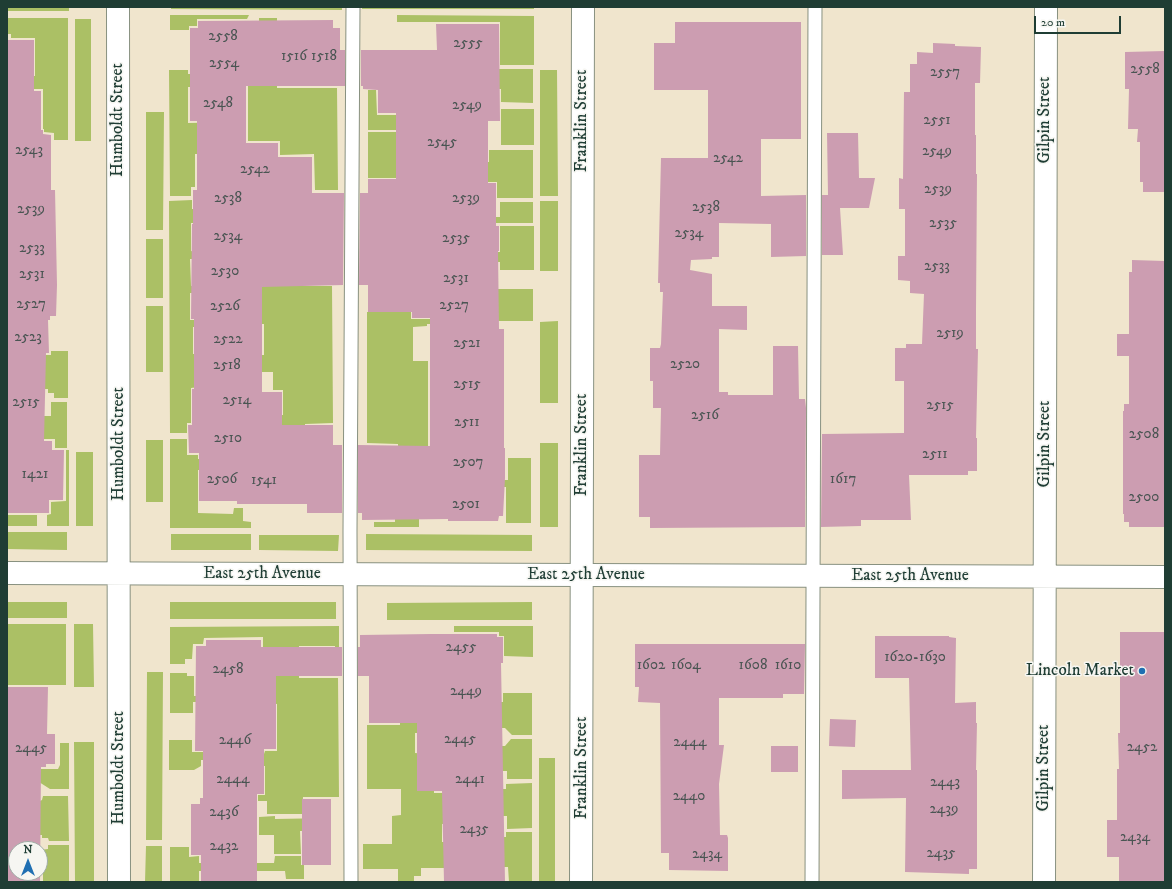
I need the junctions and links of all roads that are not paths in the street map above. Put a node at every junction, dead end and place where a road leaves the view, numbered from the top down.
1 (118, 7) edge
2 (353, 7) edge
3 (583, 7) edge
4 (815, 7) edge
5 (1046, 7) edge
6 (7, 573) edge
7 (119, 573) junction
8 (350, 574) junction
9 (582, 575) junction
10 (813, 576) junction
11 (1045, 576) junction
12 (1165, 577) edge
13 (119, 882) edge
14 (351, 882) edge
15 (581, 882) edge
16 (812, 882) edge
17 (1044, 882) edge

1 - 7 street, Humboldt Street
2 - 8 lane
3 - 9 street, Franklin Street
4 - 10 lane
5 - 11 street, Gilpin Street
6 - 7 street, East 25th Avenue
7 - 8 street, East 25th Avenue
7 - 13 street, Humboldt Street
8 - 9 street, East 25th Avenue
8 - 14 lane
9 - 10 street, East 25th Avenue
9 - 15 street, Franklin Street
10 - 11 street, East 25th Avenue
10 - 16 lane
11 - 12 street, East 25th Avenue
11 - 17 street, Gilpin Street

